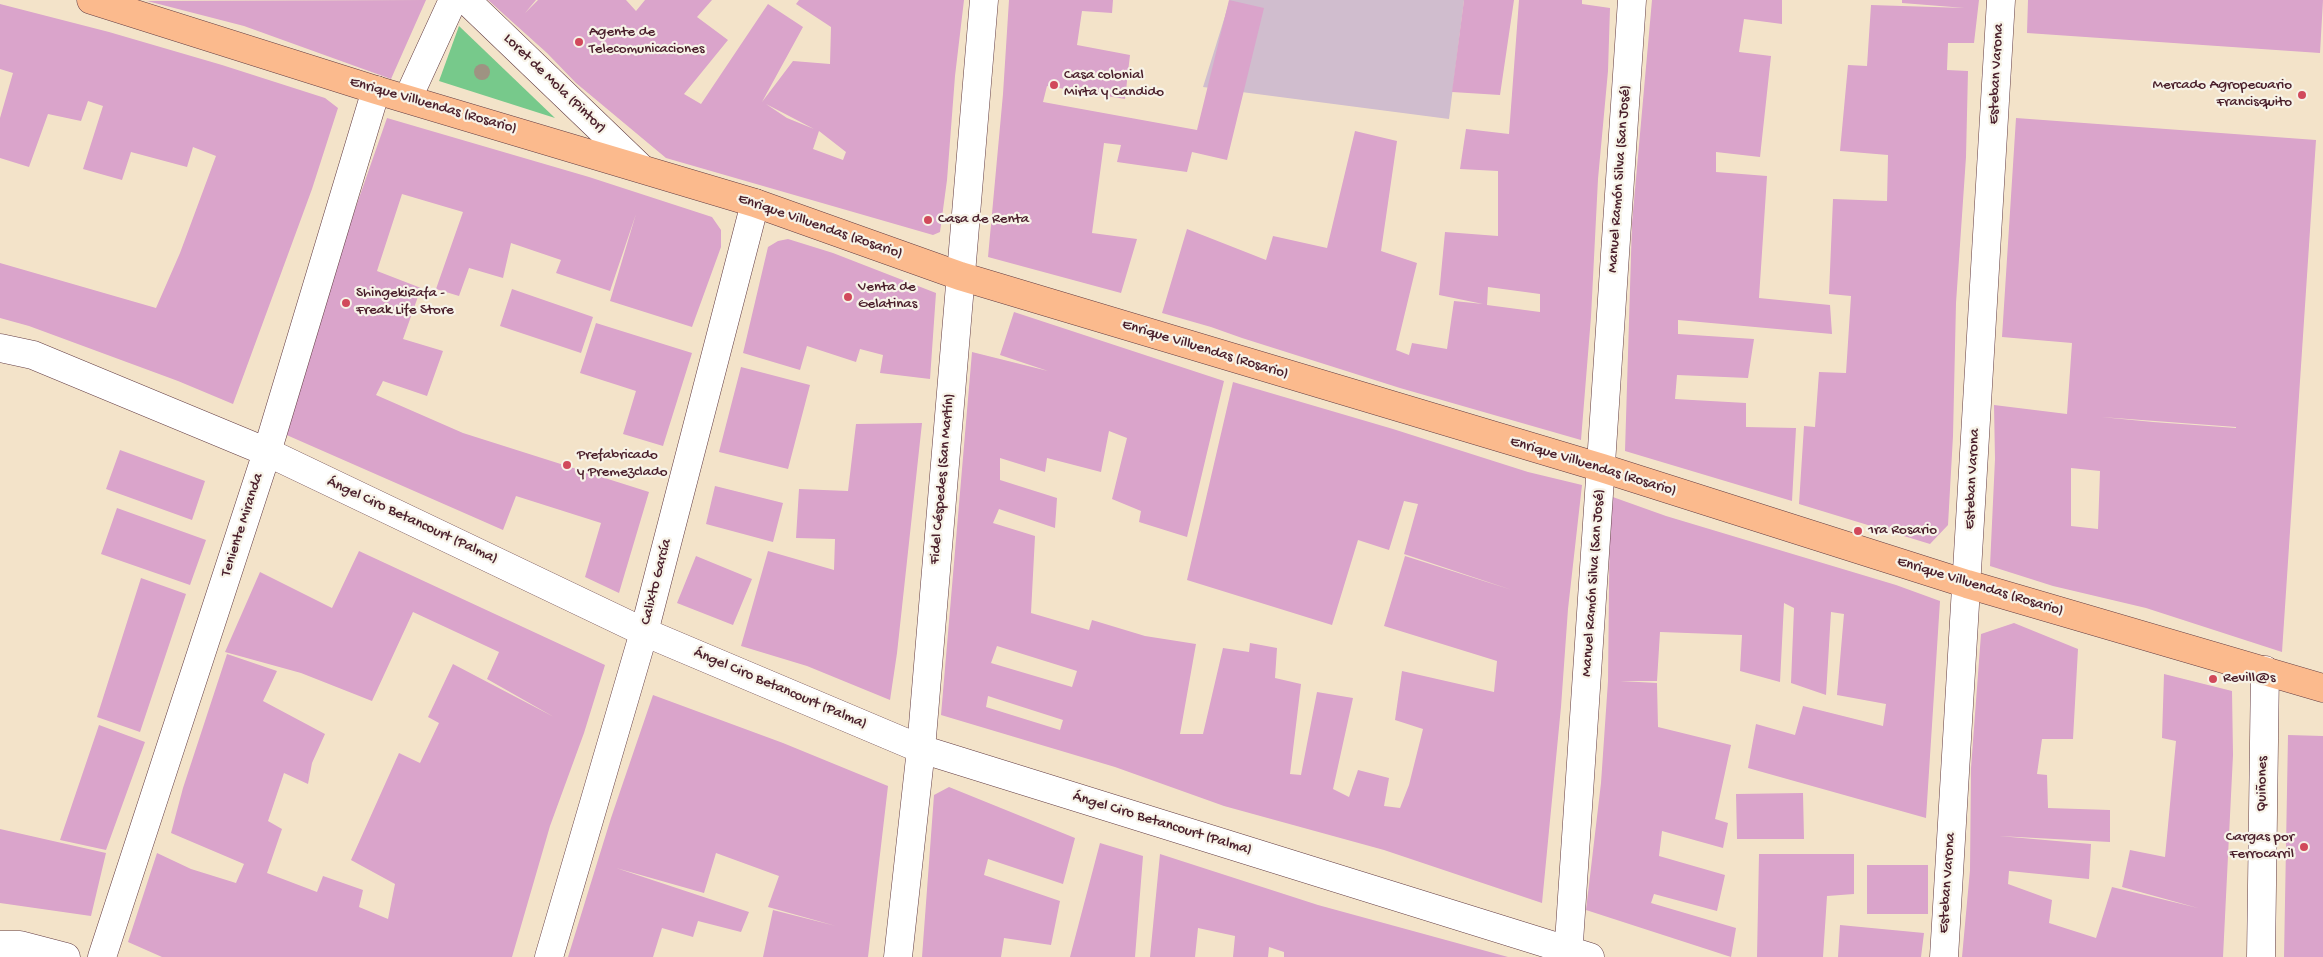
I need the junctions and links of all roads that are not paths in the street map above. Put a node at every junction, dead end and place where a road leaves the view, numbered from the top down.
1 (91, 0) edge
2 (453, 0) edge
3 (466, 0) edge
4 (984, 0) edge
5 (1632, 0) edge
6 (2001, 0) edge
7 (125, 4) edge
8 (376, 90) junction
9 (408, 98) junction
10 (642, 168) junction
11 (755, 203) junction
12 (960, 276) junction
13 (0, 348) edge
14 (267, 452) junction
15 (1602, 468) junction
16 (1967, 584) junction
17 (644, 632) junction
18 (2265, 670) junction
19 (2323, 688) edge
20 (921, 749) junction
21 (0, 945) edge
22 (1575, 955) edge
23 (66, 957) edge
24 (102, 957) edge
25 (549, 957) edge
26 (898, 957) edge
27 (1944, 957) edge
28 (2261, 957) edge

1 - 7 main road, Enrique Villuendas (Rosario)
2 - 9 street
3 - 10 street, Loret de Mola (Pintor)
4 - 12 street, Fidel Céspedes (San Martín)
5 - 15 street, Manuel Ramón Silva (San José)
6 - 16 street, Esteban Varona
7 - 8 main road, Enrique Villuendas (Rosario)
8 - 9 main road, Enrique Villuendas (Rosario)
8 - 14 street, Teniente Miranda
9 - 10 main road, Enrique Villuendas (Rosario)
10 - 11 main road, Enrique Villuendas (Rosario)
11 - 12 main road, Enrique Villuendas (Rosario)
11 - 17 street, Calixto García
12 - 15 main road, Enrique Villuendas (Rosario)
12 - 20 street, Fidel Céspedes (San Martín)
13 - 14 street, Ángel Ciro Betancourt (Palma)
14 - 17 street, Ángel Ciro Betancourt (Palma)
14 - 24 street, Teniente Miranda
15 - 16 main road, Enrique Villuendas (Rosario)
15 - 22 street, Manuel Ramón Silva (San José)
16 - 18 main road, Enrique Villuendas (Rosario)
16 - 27 street, Esteban Varona
17 - 20 street, Ángel Ciro Betancourt (Palma)
17 - 25 street, Calixto García
18 - 19 main road, Enrique Villuendas (Rosario)
18 - 28 street, Quiñones
20 - 22 street, Ángel Ciro Betancourt (Palma)
20 - 26 street, Fidel Céspedes (San Martín)
21 - 23 street

